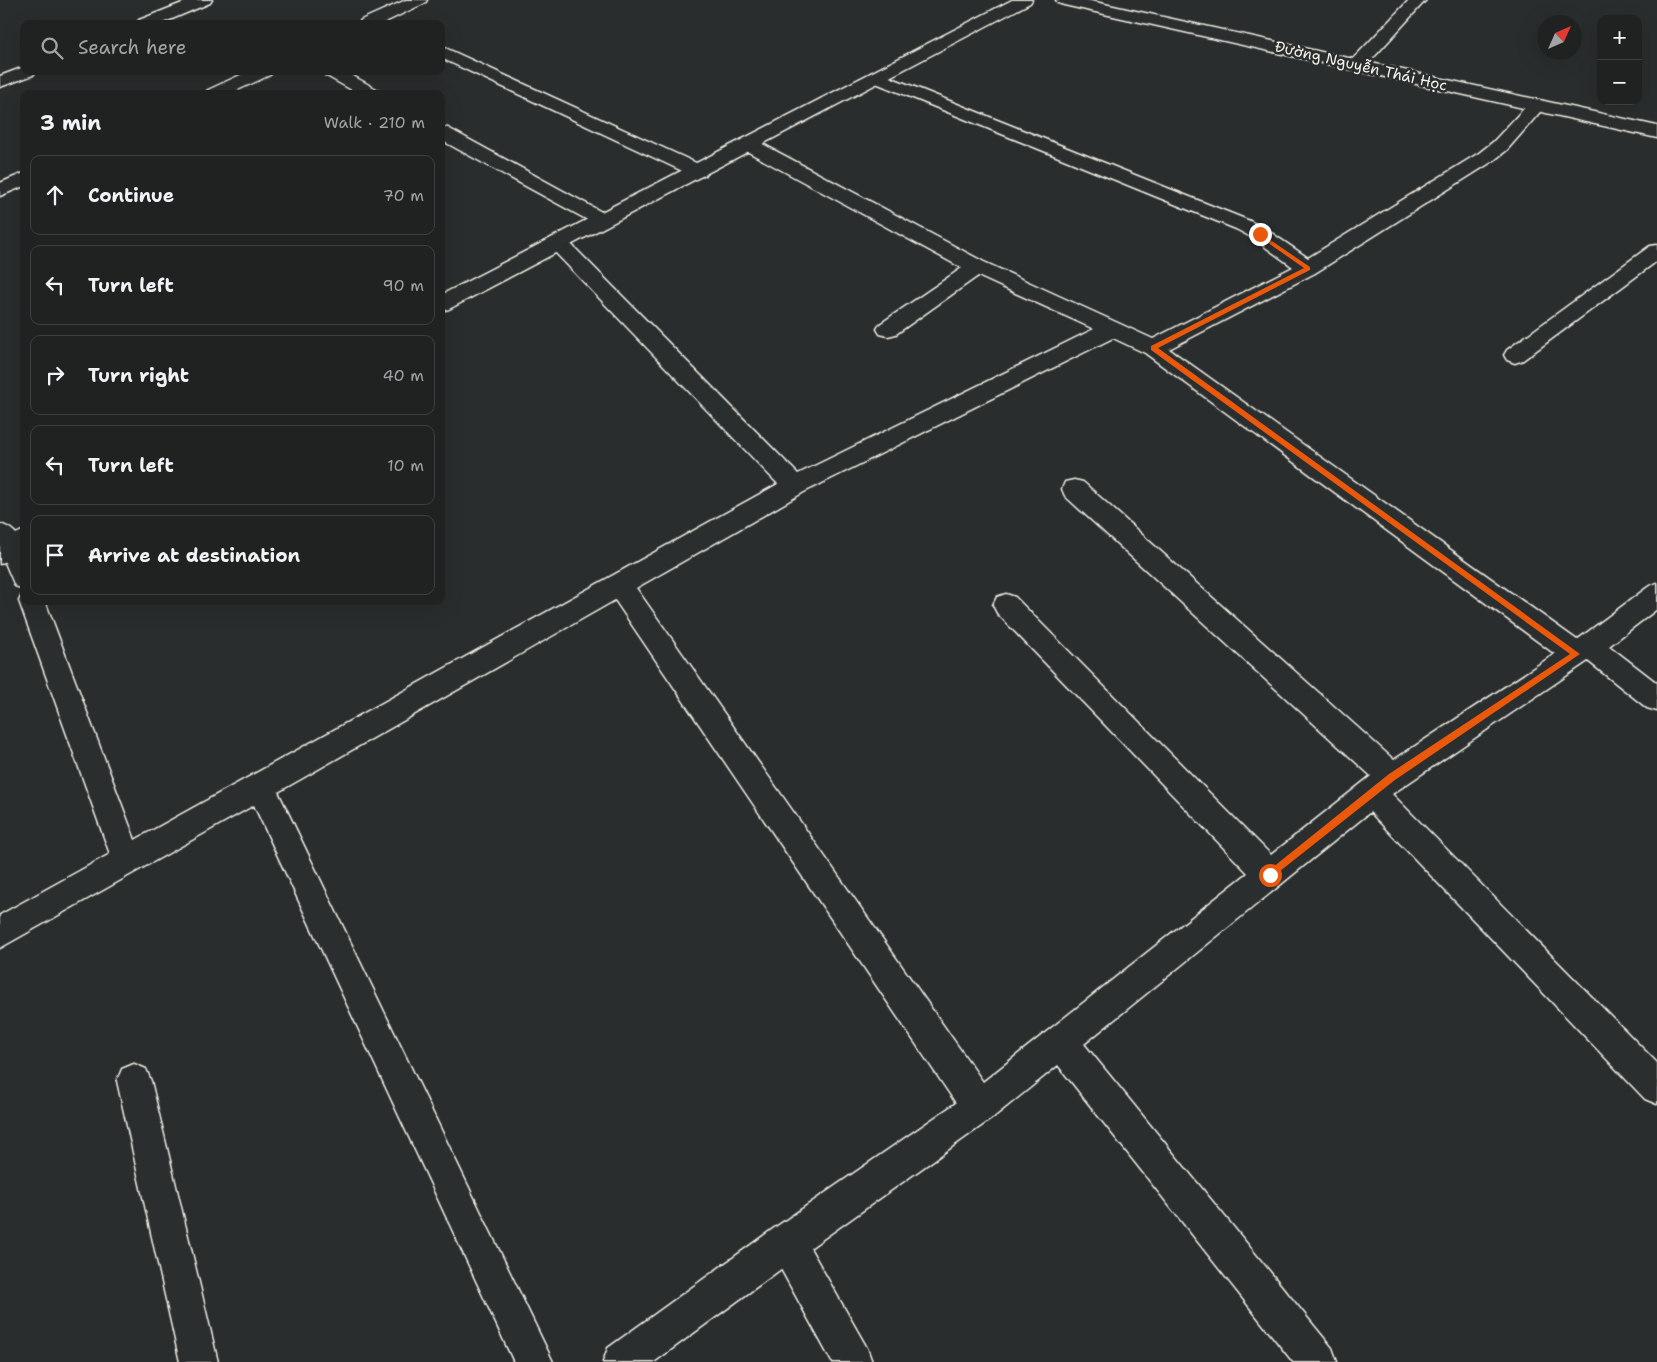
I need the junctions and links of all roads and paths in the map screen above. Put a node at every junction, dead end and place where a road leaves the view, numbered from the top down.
1 (204, 0) edge
2 (419, 0) edge
3 (1024, 0) edge
4 (1065, 0) edge
5 (1418, 0) edge
6 (155, 20) edge
7 (379, 20) edge
8 (445, 53) edge
9 (1357, 65) junction
10 (20, 74) edge
11 (255, 75) edge
12 (338, 75) edge
13 (877, 77) junction
14 (0, 82) edge
15 (223, 90) edge
16 (365, 90) edge
17 (1537, 105) junction
18 (1657, 132) edge
19 (445, 134) edge
20 (748, 144) junction
21 (698, 170) junction
22 (10, 185) edge
23 (20, 196) edge
24 (602, 220) junction
25 (558, 243) junction
26 (1657, 251) edge
27 (977, 267) junction
28 (1308, 268) junction
29 (445, 302) edge
30 (888, 329) dead end
31 (1113, 329) junction
32 (1153, 348) junction
33 (1515, 355) dead end
34 (795, 486) junction
35 (1074, 489) dead end
36 (9, 544) edge
37 (20, 570) edge
38 (619, 584) junction
39 (1657, 594) edge
40 (33, 605) edge
41 (1006, 605) dead end
42 (1583, 650) junction
43 (1657, 699) edge
44 (1382, 785) junction
45 (260, 786) junction
46 (128, 861) junction
47 (1270, 875) junction
48 (0, 932) edge
49 (1061, 1043) junction
50 (134, 1081) dead end
51 (1657, 1087) edge
52 (979, 1107) junction
53 (786, 1242) junction
54 (199, 1362) edge
55 (534, 1362) edge
56 (622, 1362) edge
57 (853, 1362) edge
58 (1318, 1362) edge

1 - 6 street
2 - 7 street
3 - 13 street
4 - 9 street, Đường Nguyễn Thái Học
5 - 9 street
8 - 21 street
9 - 17 street, Đường Nguyễn Thái Học
10 - 14 street
11 - 15 street
12 - 16 street
13 - 20 street
13 - 28 street
17 - 18 street, Đường Nguyễn Thái Học
17 - 28 street
19 - 24 street
20 - 21 street
20 - 27 street
21 - 24 street
22 - 23 street
24 - 25 street
25 - 29 street
25 - 34 street
26 - 33 street
27 - 30 street
27 - 31 street
28 - 32 street
31 - 32 street
31 - 34 street
32 - 42 street
34 - 38 street
35 - 44 street
36 - 37 street
38 - 45 street
38 - 52 street
39 - 42 street
40 - 46 street
41 - 47 street
42 - 43 street
42 - 44 street
44 - 47 street
44 - 51 street
45 - 46 street
45 - 55 street
46 - 48 street
47 - 49 street
49 - 52 street
49 - 58 street
50 - 54 street
52 - 53 street
53 - 56 street
53 - 57 street

